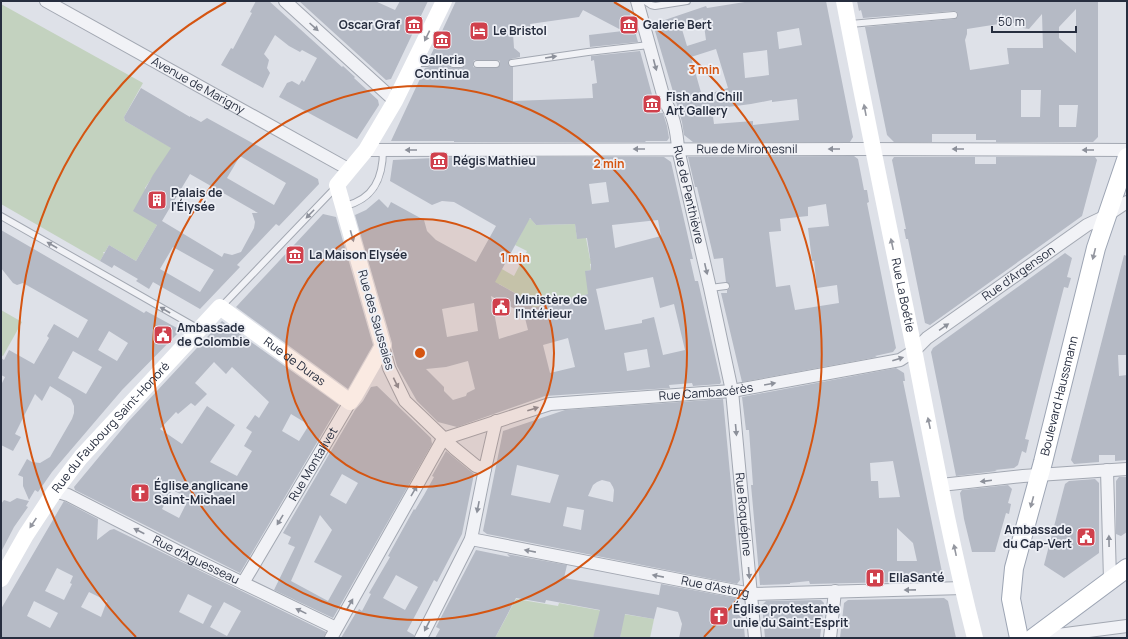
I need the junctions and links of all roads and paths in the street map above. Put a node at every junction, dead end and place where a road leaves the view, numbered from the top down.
1 (46, 1) edge
2 (285, 1) edge
3 (444, 1) edge
4 (636, 1) edge
5 (646, 1) edge
6 (686, 1) edge
7 (844, 1) edge
8 (954, 14) dead end
9 (848, 24) junction
10 (649, 45) junction
11 (512, 63) dead end
12 (453, 64) dead end
13 (461, 64) dead end
14 (477, 64) dead end
15 (496, 64) dead end
16 (395, 101) junction
17 (678, 149) junction
18 (873, 149) junction
19 (366, 150) junction
20 (383, 150) junction
21 (1127, 150) edge
22 (1127, 156) edge
23 (350, 170) junction
24 (337, 186) junction
25 (1127, 202) edge
26 (343, 207) junction
27 (1, 216) edge
28 (1106, 216) junction
29 (726, 286) dead end
30 (710, 288) junction
31 (220, 307) junction
32 (199, 329) junction
33 (383, 346) junction
34 (914, 351) junction
35 (732, 391) junction
36 (350, 402) junction
37 (496, 421) junction
38 (443, 439) junction
39 (485, 469) junction
40 (1127, 469) edge
41 (1107, 470) junction
42 (1039, 475) junction
43 (941, 485) junction
44 (55, 491) junction
45 (472, 539) junction
46 (1127, 568) edge
47 (1, 579) edge
48 (1110, 580) junction
49 (243, 583) junction
50 (963, 588) junction
51 (835, 591) junction
52 (751, 594) junction
53 (1127, 626) edge
54 (334, 633) edge
55 (421, 638) edge
56 (755, 638) edge
57 (830, 638) edge
58 (975, 638) edge
59 (1018, 638) edge
60 (1034, 638) edge

1 - 23 street, Avenue de Marigny
2 -> 16 street
3 -> 16 street
4 - 10 street, Rue de Penthièvre
5 - 6 lane
7 - 9 street, Rue La Boétie
8 - 9 lane
18 -> 9 street, Rue La Boétie
11 -> 10 lane
10 -> 17 street, Rue de Penthièvre
12 - 13 lane
14 - 15 lane
16 - 19 street
18 -> 17 street, Rue de Miromesnil
17 -> 20 street, Rue de Miromesnil
17 -> 30 street, Rue de Penthièvre
21 -> 18 street, Rue de Miromesnil
34 -> 18 street, Rue La Boétie
19 - 20 street, Rue de Miromesnil
19 - 23 street
20 - 26 lane
22 - 28 main road, Boulevard Haussmann
23 - 24 street
24 - 26 street, Rue des Saussaies
24 -> 31 lane, Rue du Faubourg Saint-Honoré
25 - 28 street, Rue d'Argenson
26 -> 33 street, Rue des Saussaies
32 -> 27 lane
34 -> 28 street, Rue d'Argenson
28 -> 42 main road, Boulevard Haussmann
29 - 30 lane
30 - 35 street, Rue de Penthièvre
31 - 32 street, Rue du Faubourg Saint-Honoré
31 - 36 street, Rue de Duras
32 - 44 street, Rue du Faubourg Saint-Honoré
33 - 36 street, Rue Montalivet
33 -> 38 street, Rue des Saussaies
35 -> 34 street, Rue Cambacérès
43 -> 34 street, Rue La Boétie
37 -> 35 street, Rue Cambacérès
35 -> 52 street, Rue Roquépine
36 -> 49 street, Rue Montalivet
37 - 38 street, Rue Cambacérès
37 - 39 street
38 - 39 street, Rue des Saussaies
54 -> 38 street
39 -> 45 street
40 - 41 street
41 - 42 street
48 -> 41 street
42 -> 43 street
42 -> 59 main road, Boulevard Haussmann
50 -> 43 street, Rue La Boétie
44 -> 47 street, Rue du Faubourg Saint-Honoré
49 -> 44 street, Rue d'Aguesseau
52 -> 45 street, Rue d'Astorg
45 -> 55 street
46 - 48 main road
48 - 60 main road
54 -> 49 street, Rue d'Aguesseau
50 -> 51 street, Rue d'Astorg
50 - 58 street, Rue La Boétie
51 - 52 street, Rue d'Astorg
51 - 57 street
52 - 56 street, Rue Roquépine
53 - 60 street

